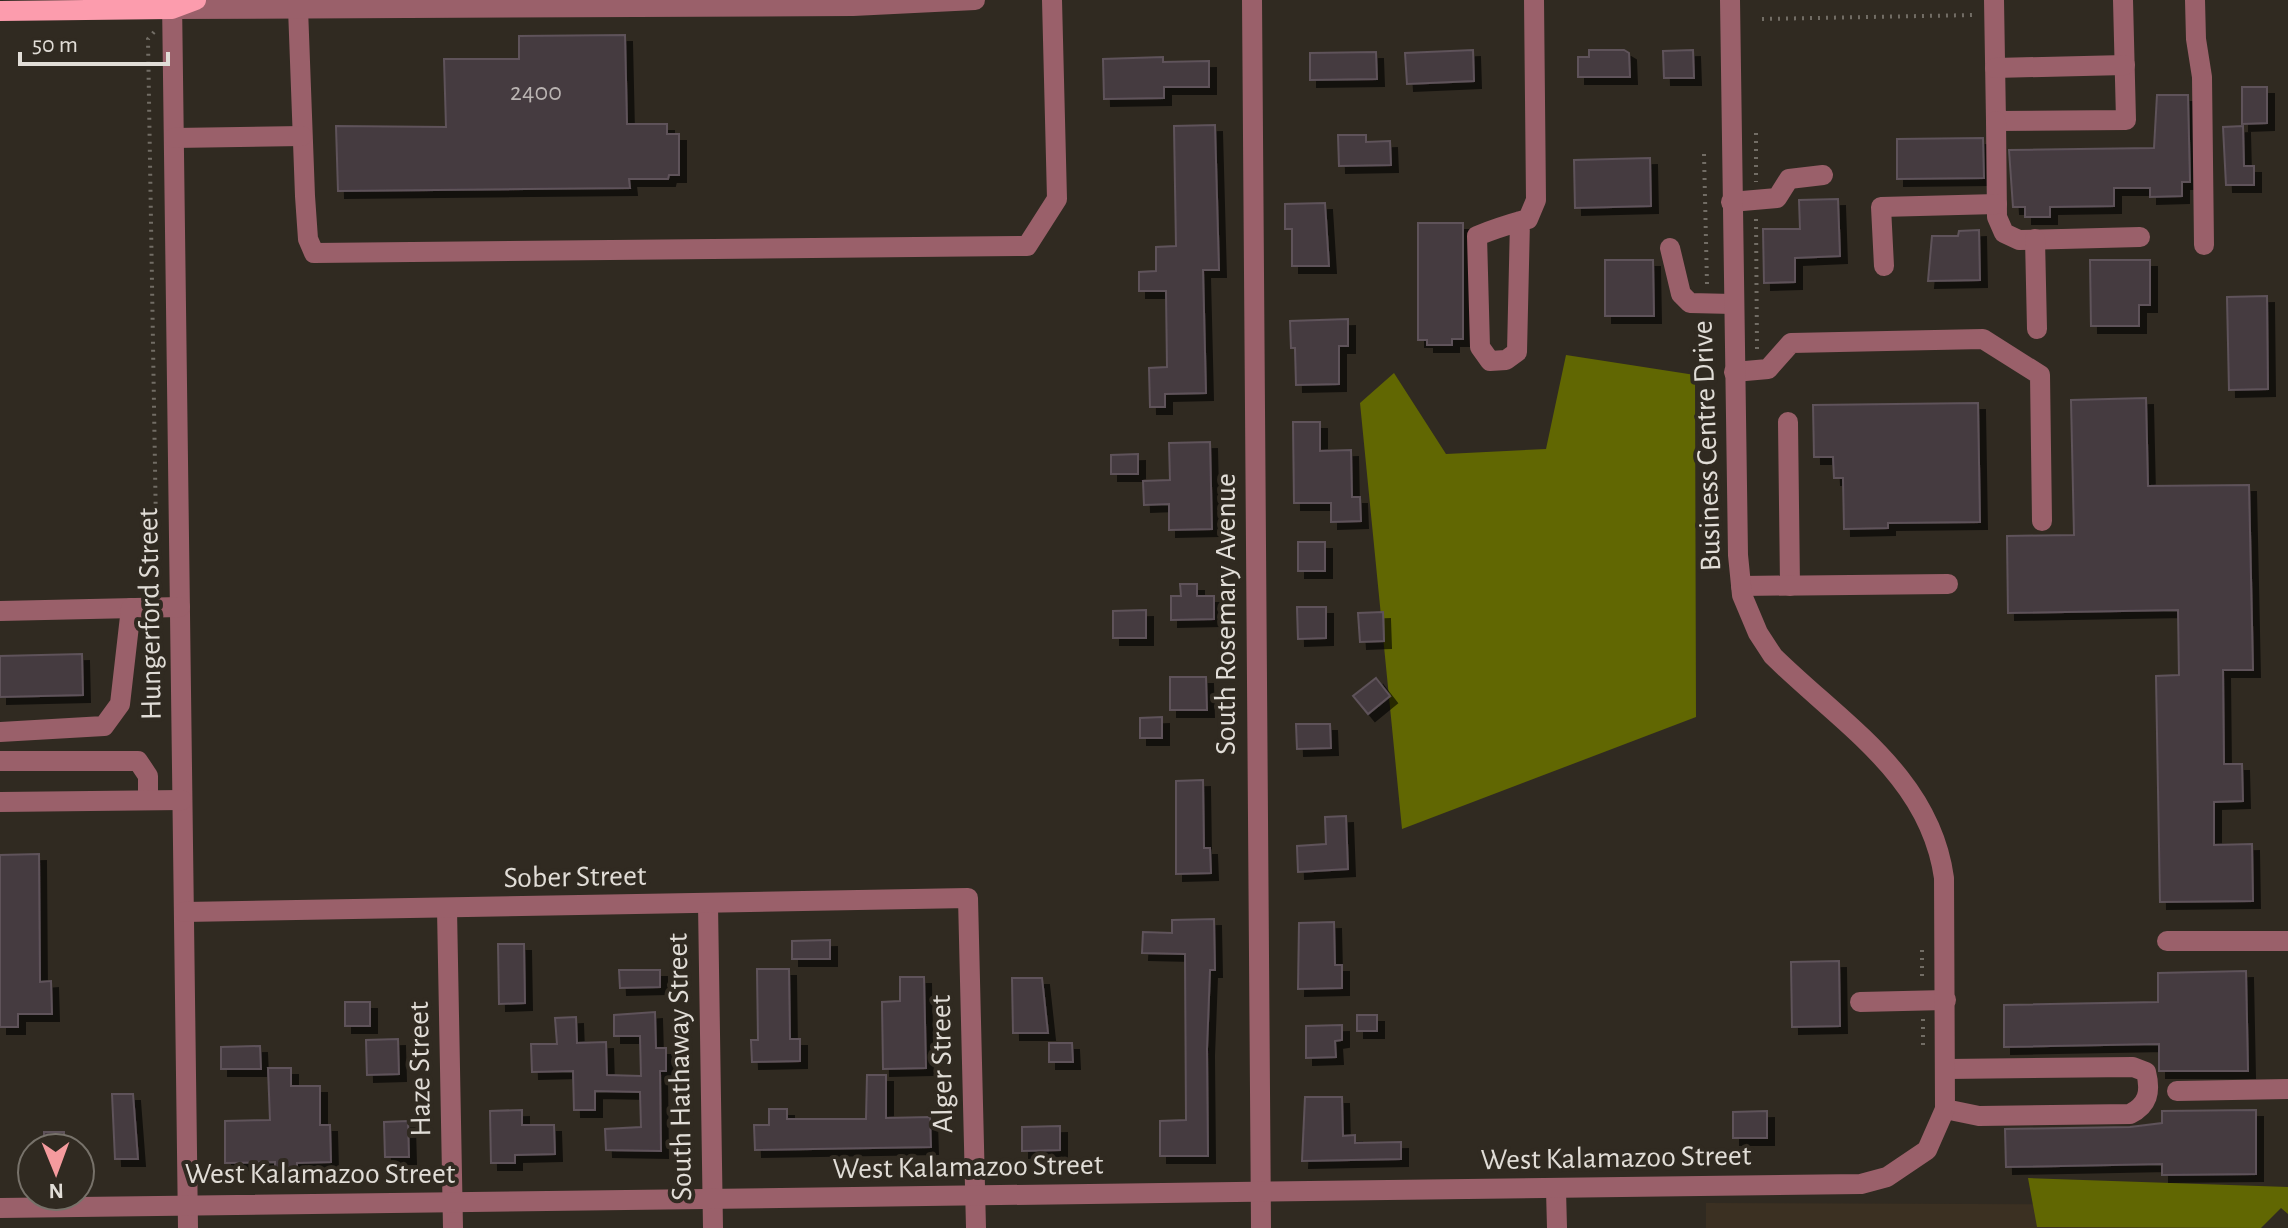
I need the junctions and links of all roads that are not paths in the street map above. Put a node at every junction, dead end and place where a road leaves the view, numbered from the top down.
1 (196, 0) edge
2 (975, 0) edge
3 (1052, 0) edge
4 (1252, 0) edge
5 (1534, 0) edge
6 (1730, 0) edge
7 (2123, 0) edge
8 (2195, 0) edge
9 (172, 5) edge
10 (298, 8) junction
11 (1994, 8) edge
12 (0, 11) edge
13 (2125, 65) junction
14 (1995, 68) junction
15 (1996, 121) junction
16 (302, 136) junction
17 (174, 138) junction
18 (1823, 175) dead end
19 (1731, 202) junction
20 (1997, 204) junction
21 (1520, 221) junction
22 (2140, 237) dead end
23 (2035, 239) junction
24 (2204, 245) dead end
25 (1670, 248) dead end
26 (1884, 266) dead end
27 (1733, 304) junction
28 (2037, 329) dead end
29 (1734, 372) junction
30 (1788, 422) dead end
31 (2042, 521) dead end
32 (1948, 584) dead end
33 (1741, 586) junction
34 (1790, 586) junction
35 (180, 607) junction
36 (131, 608) junction
37 (0, 611) edge
38 (0, 732) edge
39 (0, 761) edge
40 (148, 800) junction
41 (182, 800) junction
42 (0, 802) edge
43 (968, 898) joint
44 (708, 904) junction
45 (447, 909) junction
46 (184, 912) junction
47 (2167, 941) dead end
48 (2288, 941) edge
49 (1946, 1000) junction
50 (1860, 1002) dead end
51 (1947, 1069) junction
52 (2288, 1089) edge
53 (2177, 1091) dead end
54 (1945, 1109) junction
55 (1927, 1150) joint
56 (1556, 1190) junction
57 (1260, 1193) junction
58 (975, 1197) junction
59 (713, 1201) junction
60 (453, 1203) junction
61 (188, 1205) junction
62 (0, 1208) edge
63 (188, 1228) edge
64 (453, 1228) edge
65 (713, 1228) edge
66 (976, 1228) edge
67 (1261, 1228) edge
68 (1557, 1228) edge

1 - 9 main road
2 - 10 street
3 - 16 street
4 - 57 street, South Rosemary Avenue
5 - 21 street
6 - 19 street, Business Centre Drive
7 - 13 street
8 - 24 street
9 - 10 street
9 - 12 main road
9 - 17 street, Hungerford Street
10 - 16 street
11 - 14 street
13 - 14 street
13 - 15 street
14 - 15 street
15 - 20 street
16 - 17 street
17 - 35 street, Hungerford Street
18 - 19 street
19 - 27 street, Business Centre Drive
20 - 23 street
20 - 26 street
21 - 21 street
22 - 23 street
23 - 28 street
25 - 27 street
27 - 29 street, Business Centre Drive
29 - 31 street
29 - 33 street, Business Centre Drive
30 - 34 street
32 - 34 street
33 - 34 street
33 - 49 street, Business Centre Drive
35 - 36 street
35 - 41 street, Hungerford Street
36 - 37 street
36 - 38 street
39 - 40 street
40 - 41 street
40 - 42 street
41 - 46 street, Hungerford Street
43 - 44 street, Sober Street
43 - 58 street, Alger Street
44 - 45 street, Sober Street
44 - 59 street, South Hathaway Street
45 - 46 street, Sober Street
45 - 60 street, Haze Street
46 - 61 street, Hungerford Street
47 - 48 street
49 - 50 street
49 - 51 street, Business Centre Drive
51 - 54 street, Business Centre Drive
51 - 54 street
52 - 53 street
54 - 55 street, Business Centre Drive
55 - 56 street, West Kalamazoo Street
56 - 57 street, West Kalamazoo Street
56 - 68 street
57 - 58 street, West Kalamazoo Street
57 - 67 street, South Rosemary Avenue
58 - 59 street, West Kalamazoo Street
58 - 66 street, Alger Street
59 - 60 street, West Kalamazoo Street
59 - 65 street, South Hathaway Street
60 - 61 street, West Kalamazoo Street
60 - 64 street, Haze Street
61 - 62 street, West Kalamazoo Street
61 - 63 street, Hungerford Street

